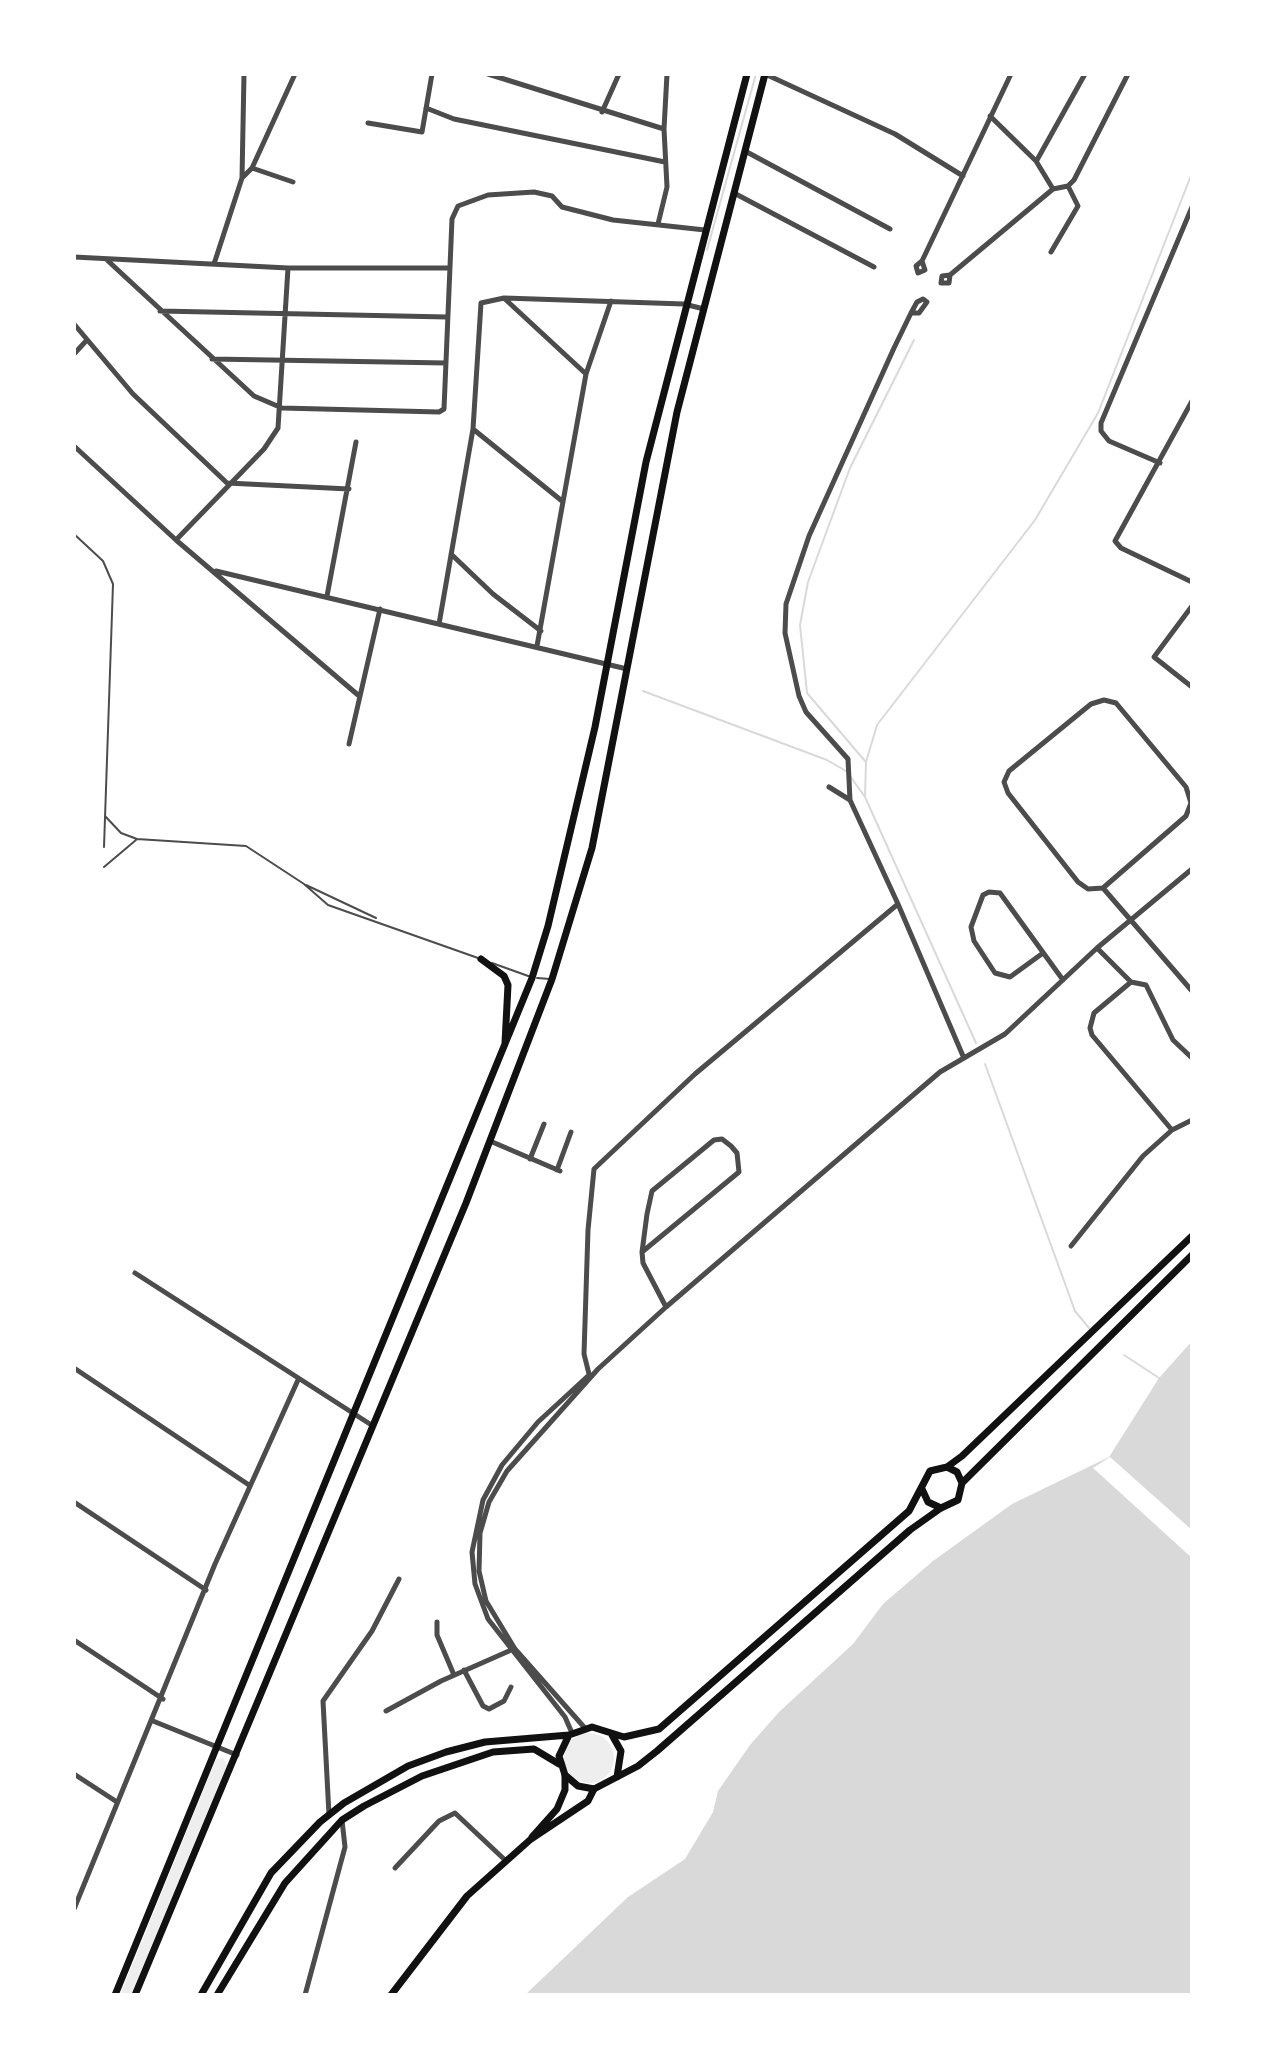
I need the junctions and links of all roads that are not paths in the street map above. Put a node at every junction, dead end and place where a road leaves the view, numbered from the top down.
1 (244, 74) edge
2 (295, 74) edge
3 (432, 74) edge
4 (488, 74) edge
5 (619, 74) edge
6 (667, 74) edge
7 (747, 74) edge
8 (765, 74) edge
9 (1011, 74) edge
10 (1085, 74) edge
11 (1128, 74) edge
12 (426, 108) junction
13 (602, 112) junction
14 (990, 116) junction
15 (368, 123) dead end
16 (664, 129) junction
17 (745, 151) junction
18 (1036, 161) junction
19 (665, 162) junction
20 (252, 168) junction
21 (963, 176) junction
22 (242, 178) junction
23 (293, 182) dead end
24 (1068, 186) junction
25 (1053, 189) junction
26 (734, 193) junction
27 (1192, 207) edge
28 (658, 224) junction
29 (890, 229) dead end
30 (705, 230) junction
31 (1051, 252) dead end
32 (74, 257) edge
33 (107, 260) junction
34 (922, 261) dead end
35 (214, 264) junction
36 (874, 267) dead end
37 (288, 268) junction
38 (449, 268) junction
39 (950, 275) dead end
40 (504, 298) junction
41 (611, 301) junction
42 (684, 304) junction
43 (704, 309) junction
44 (158, 311) junction
45 (911, 313) dead end
46 (287, 314) junction
47 (447, 317) junction
48 (74, 324) edge
49 (86, 341) junction
50 (74, 354) edge
51 (211, 359) junction
52 (284, 360) junction
53 (446, 363) junction
54 (586, 374) junction
55 (1192, 401) edge
56 (282, 408) junction
57 (473, 429) junction
58 (356, 442) dead end
59 (74, 446) edge
60 (1160, 463) junction
61 (227, 483) junction
62 (349, 489) junction
63 (562, 501) junction
64 (74, 534) edge
65 (176, 540) junction
66 (451, 554) junction
67 (216, 571) junction
68 (1192, 582) edge
69 (327, 596) junction
70 (1192, 606) edge
71 (380, 609) junction
72 (439, 624) junction
73 (541, 631) junction
74 (537, 646) junction
75 (605, 663) junction
76 (628, 669) junction
77 (1192, 687) edge
78 (358, 695) junction
79 (349, 744) dead end
80 (829, 787) dead end
81 (850, 800) junction
82 (105, 816) junction
83 (137, 839) junction
84 (104, 847) dead end
85 (104, 867) dead end
86 (1192, 869) edge
87 (304, 884) junction
88 (1103, 888) junction
89 (898, 904) junction
90 (881, 917) junction
91 (904, 917) junction
92 (1130, 920) junction
93 (380, 921) junction
94 (1097, 948) junction
95 (1043, 953) junction
96 (481, 959) junction
97 (532, 978) junction
98 (552, 979) junction
99 (1063, 980) junction
100 (1131, 982) junction
101 (1192, 991) edge
102 (505, 1045) junction
103 (963, 1056) junction
104 (1192, 1058) edge
105 (1192, 1120) edge
106 (544, 1124) dead end
107 (1172, 1130) junction
108 (571, 1132) dead end
109 (490, 1141) junction
110 (530, 1159) junction
111 (1192, 1236) edge
112 (1071, 1246) dead end
113 (642, 1252) junction
114 (1192, 1255) edge
115 (135, 1273) dead end
116 (666, 1307) junction
117 (74, 1368) edge
118 (598, 1369) junction
119 (589, 1374) junction
120 (298, 1380) junction
121 (353, 1414) junction
122 (373, 1426) junction
123 (947, 1467) junction
124 (922, 1483) junction
125 (962, 1483) junction
126 (249, 1485) junction
127 (74, 1502) edge
128 (941, 1508) junction
129 (399, 1579) dead end
130 (206, 1590) junction
131 (437, 1622) dead end
132 (74, 1640) edge
133 (509, 1651) junction
134 (464, 1670) junction
135 (454, 1675) junction
136 (511, 1687) dead end
137 (163, 1699) junction
138 (386, 1711) dead end
139 (153, 1721) junction
140 (584, 1727) junction
141 (570, 1734) junction
142 (612, 1735) junction
143 (217, 1746) junction
144 (238, 1756) junction
145 (561, 1765) junction
146 (74, 1774) edge
147 (565, 1775) junction
148 (617, 1777) junction
149 (594, 1789) junction
150 (117, 1802) junction
151 (329, 1815) junction
152 (342, 1820) junction
153 (531, 1839) junction
154 (505, 1860) junction
155 (395, 1868) dead end
156 (74, 1909) edge
157 (115, 1995) edge
158 (135, 1995) edge
159 (201, 1995) edge
160 (217, 1995) edge
161 (305, 1995) edge
162 (391, 1995) edge

1 - 22 street
2 - 20 street
3 - 12 street
4 - 13 street
5 - 13 street
6 - 16 street
7 - 30 main road
8 - 17 main road
8 - 21 street
9 - 14 street
10 - 18 street
11 - 24 street
12 - 15 street
12 - 19 street
13 - 16 street
14 - 18 street
14 - 21 street
16 - 19 street
17 - 26 main road
17 - 29 street
18 - 25 street
19 - 28 street
20 - 22 street
20 - 23 street
21 - 34 street
22 - 35 street
24 - 25 street
24 - 31 street
25 - 39 street
26 - 36 street
26 - 43 main road
27 - 60 street
28 - 30 street
28 - 38 street
30 - 42 main road
32 - 33 street
33 - 35 street
33 - 44 street
35 - 37 street
37 - 38 street
37 - 46 street
38 - 47 street
40 - 41 street
40 - 54 street
40 - 57 street
41 - 42 street
41 - 54 street
42 - 43 street
42 - 75 main road
43 - 76 main road
44 - 46 street
44 - 51 street
45 - 81 street
46 - 47 street
46 - 52 street
47 - 53 street
48 - 49 street
49 - 50 street
49 - 61 street
51 - 52 street
51 - 56 street
52 - 53 street
52 - 56 street
53 - 56 street
54 - 63 street
55 - 60 street
56 - 61 street
57 - 63 street
57 - 66 street
58 - 62 street
59 - 65 street
60 - 68 street
61 - 62 street
61 - 65 street
62 - 69 street
63 - 73 street
64 - 82 lane
65 - 67 street
66 - 72 street
66 - 73 street
67 - 69 street
67 - 78 street
69 - 71 street
70 - 77 street
71 - 72 street
71 - 78 street
72 - 74 street
73 - 74 street
74 - 75 street
75 - 76 street
75 - 97 main road
76 - 98 main road
78 - 79 street
80 - 81 street
81 - 89 street
82 - 83 lane
82 - 84 lane
83 - 85 lane
83 - 87 lane
86 - 92 street
87 - 93 lane
87 - 93 lane
88 - 88 street
88 - 92 street
89 - 90 street
89 - 91 street
90 - 91 street
90 - 119 street
91 - 103 street
92 - 94 street
92 - 101 street
93 - 96 lane
94 - 99 street
94 - 100 street
95 - 95 street
95 - 99 street
96 - 97 lane
96 - 102 main road
97 - 98 lane
97 - 102 main road
98 - 109 main road
99 - 103 street
100 - 104 street
100 - 107 street
102 - 121 main road
103 - 116 street
105 - 107 street
106 - 110 street
107 - 112 street
108 - 110 street
109 - 110 street
109 - 122 main road
111 - 123 main road
113 - 113 street
113 - 116 street
114 - 125 main road
115 - 120 street
116 - 118 street
117 - 126 street
118 - 119 street
118 - 140 street
119 - 133 street
120 - 121 street
120 - 126 street
121 - 122 street
121 - 143 main road
122 - 144 main road
123 - 124 main road
123 - 125 main road
124 - 128 main road
124 - 142 main road
125 - 128 main road
126 - 130 street
127 - 130 street
128 - 148 main road
129 - 151 street
130 - 137 street
131 - 135 street
132 - 137 street
133 - 134 street
133 - 141 street
134 - 135 street
134 - 136 street
135 - 138 street
137 - 139 street
139 - 143 street
139 - 150 street
140 - 141 main road
140 - 142 main road
141 - 145 main road
141 - 151 main road
142 - 148 main road
143 - 144 street
143 - 157 main road
144 - 158 main road
145 - 147 main road
145 - 152 main road
146 - 150 street
147 - 149 main road
147 - 153 main road
148 - 149 main road
149 - 153 main road
150 - 156 street
151 - 159 main road
152 - 160 main road
152 - 161 street
153 - 154 main road
154 - 155 street
154 - 162 main road

